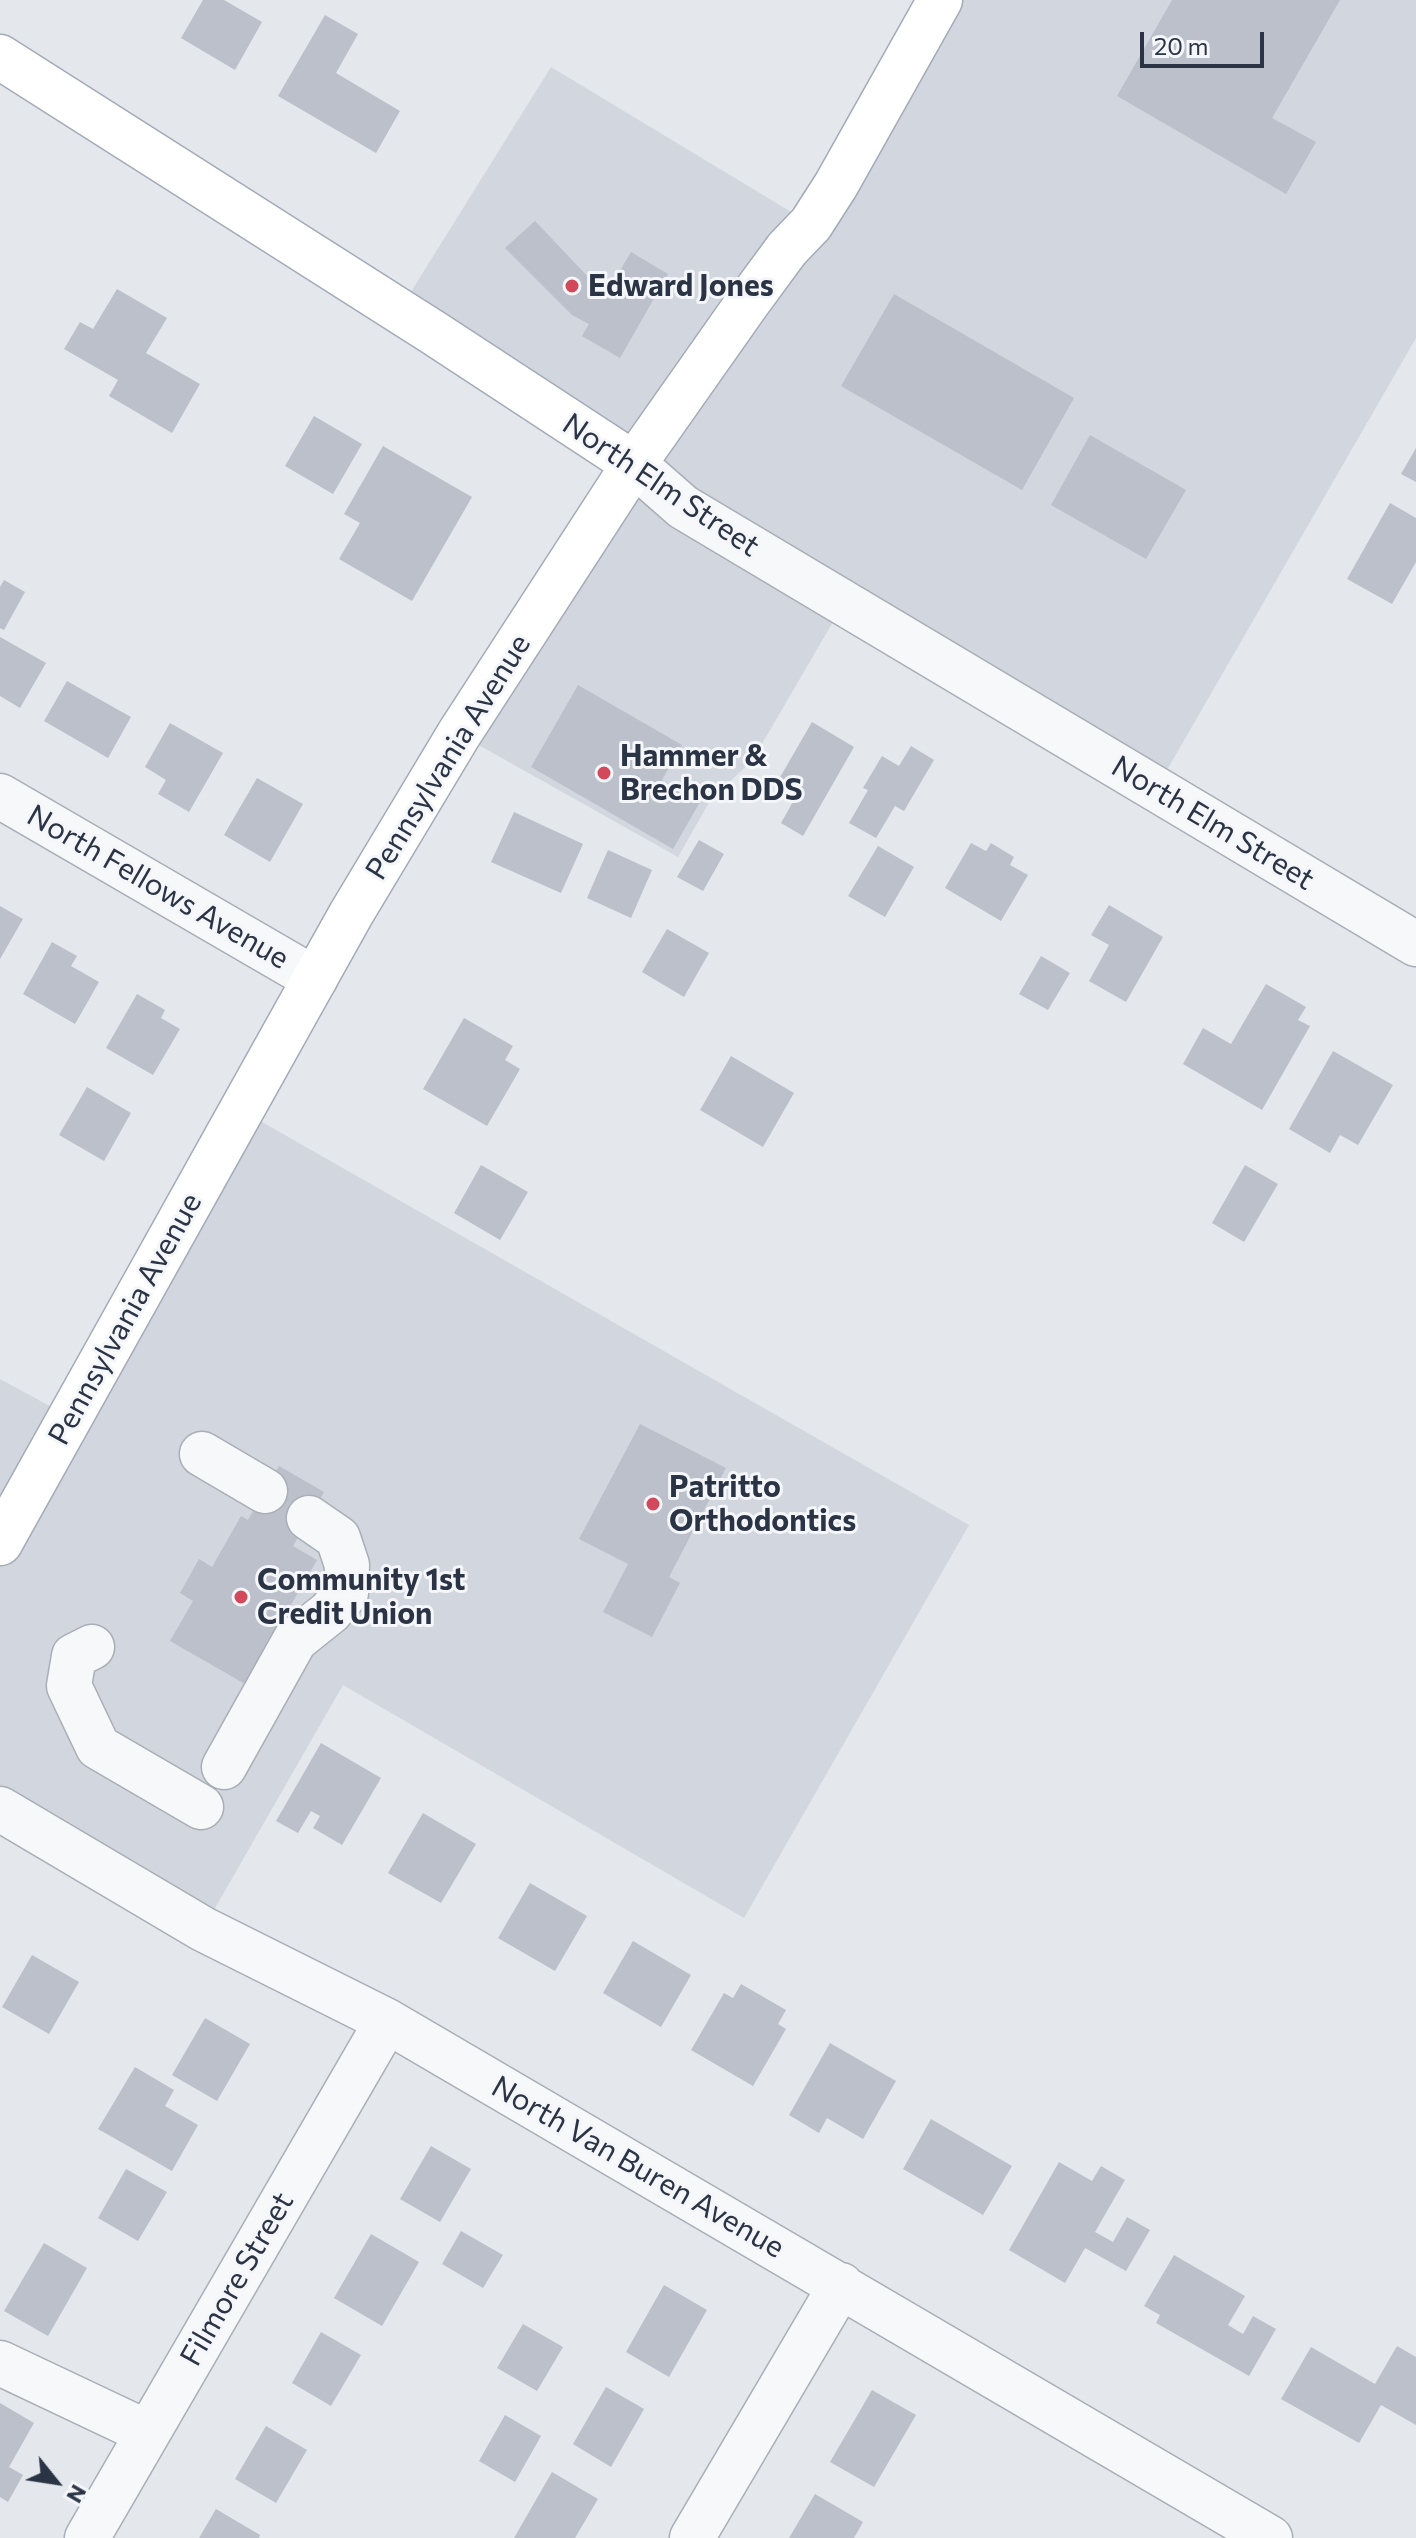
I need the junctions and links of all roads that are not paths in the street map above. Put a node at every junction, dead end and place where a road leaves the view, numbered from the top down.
1 (940, 0) edge
2 (0, 57) edge
3 (634, 464) junction
4 (0, 796) edge
5 (1416, 944) edge
6 (315, 979) junction
7 (202, 1454) dead end
8 (265, 1491) dead end
9 (309, 1518) dead end
10 (0, 1543) edge
11 (92, 1647) dead end
12 (224, 1767) dead end
13 (201, 1807) dead end
14 (0, 1809) edge
15 (387, 2021) junction
16 (841, 2285) junction
17 (0, 2363) edge
18 (148, 2433) junction
19 (87, 2538) edge
20 (692, 2538) edge
21 (1270, 2538) edge

1 - 3 main road, Pennsylvania Avenue
2 - 3 main road, North Elm Street
3 - 5 street, North Elm Street
3 - 6 main road, Pennsylvania Avenue
4 - 6 street, North Fellows Avenue
6 - 10 main road, Pennsylvania Avenue
7 - 8 street
9 - 12 street
11 - 13 street
14 - 15 street, North Van Buren Avenue
15 - 16 street, North Van Buren Avenue
15 - 18 street, Filmore Street
16 - 20 street
16 - 21 street, North Van Buren Avenue
17 - 18 street
18 - 19 street, Filmore Street

